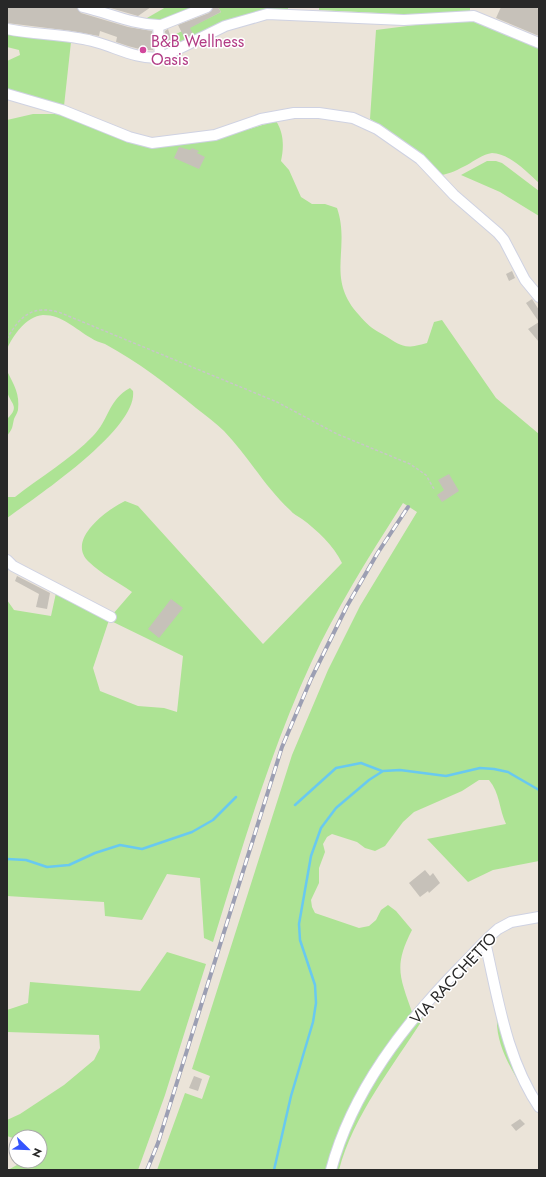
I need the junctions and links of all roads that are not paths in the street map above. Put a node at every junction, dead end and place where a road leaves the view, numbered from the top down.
1 (83, 7) edge
2 (207, 7) edge
3 (476, 11) edge
4 (315, 12) edge
5 (108, 13) junction
6 (139, 18) dead end
7 (159, 26) junction
8 (7, 29) edge
9 (539, 43) edge
10 (160, 58) junction
11 (7, 94) edge
12 (539, 297) edge
13 (7, 560) edge
14 (112, 617) dead end
15 (539, 917) edge
16 (485, 942) junction
17 (539, 1107) edge
18 (331, 1170) edge

1 - 5 street
2 - 7 street
3 - 4 street
3 - 9 street
4 - 10 street
5 - 6 street
5 - 7 street
7 - 10 street
8 - 10 street
11 - 12 street
13 - 14 street
15 - 16 street, VIA RACCHETTO
16 - 17 street
16 - 18 street, VIA RACCHETTO

